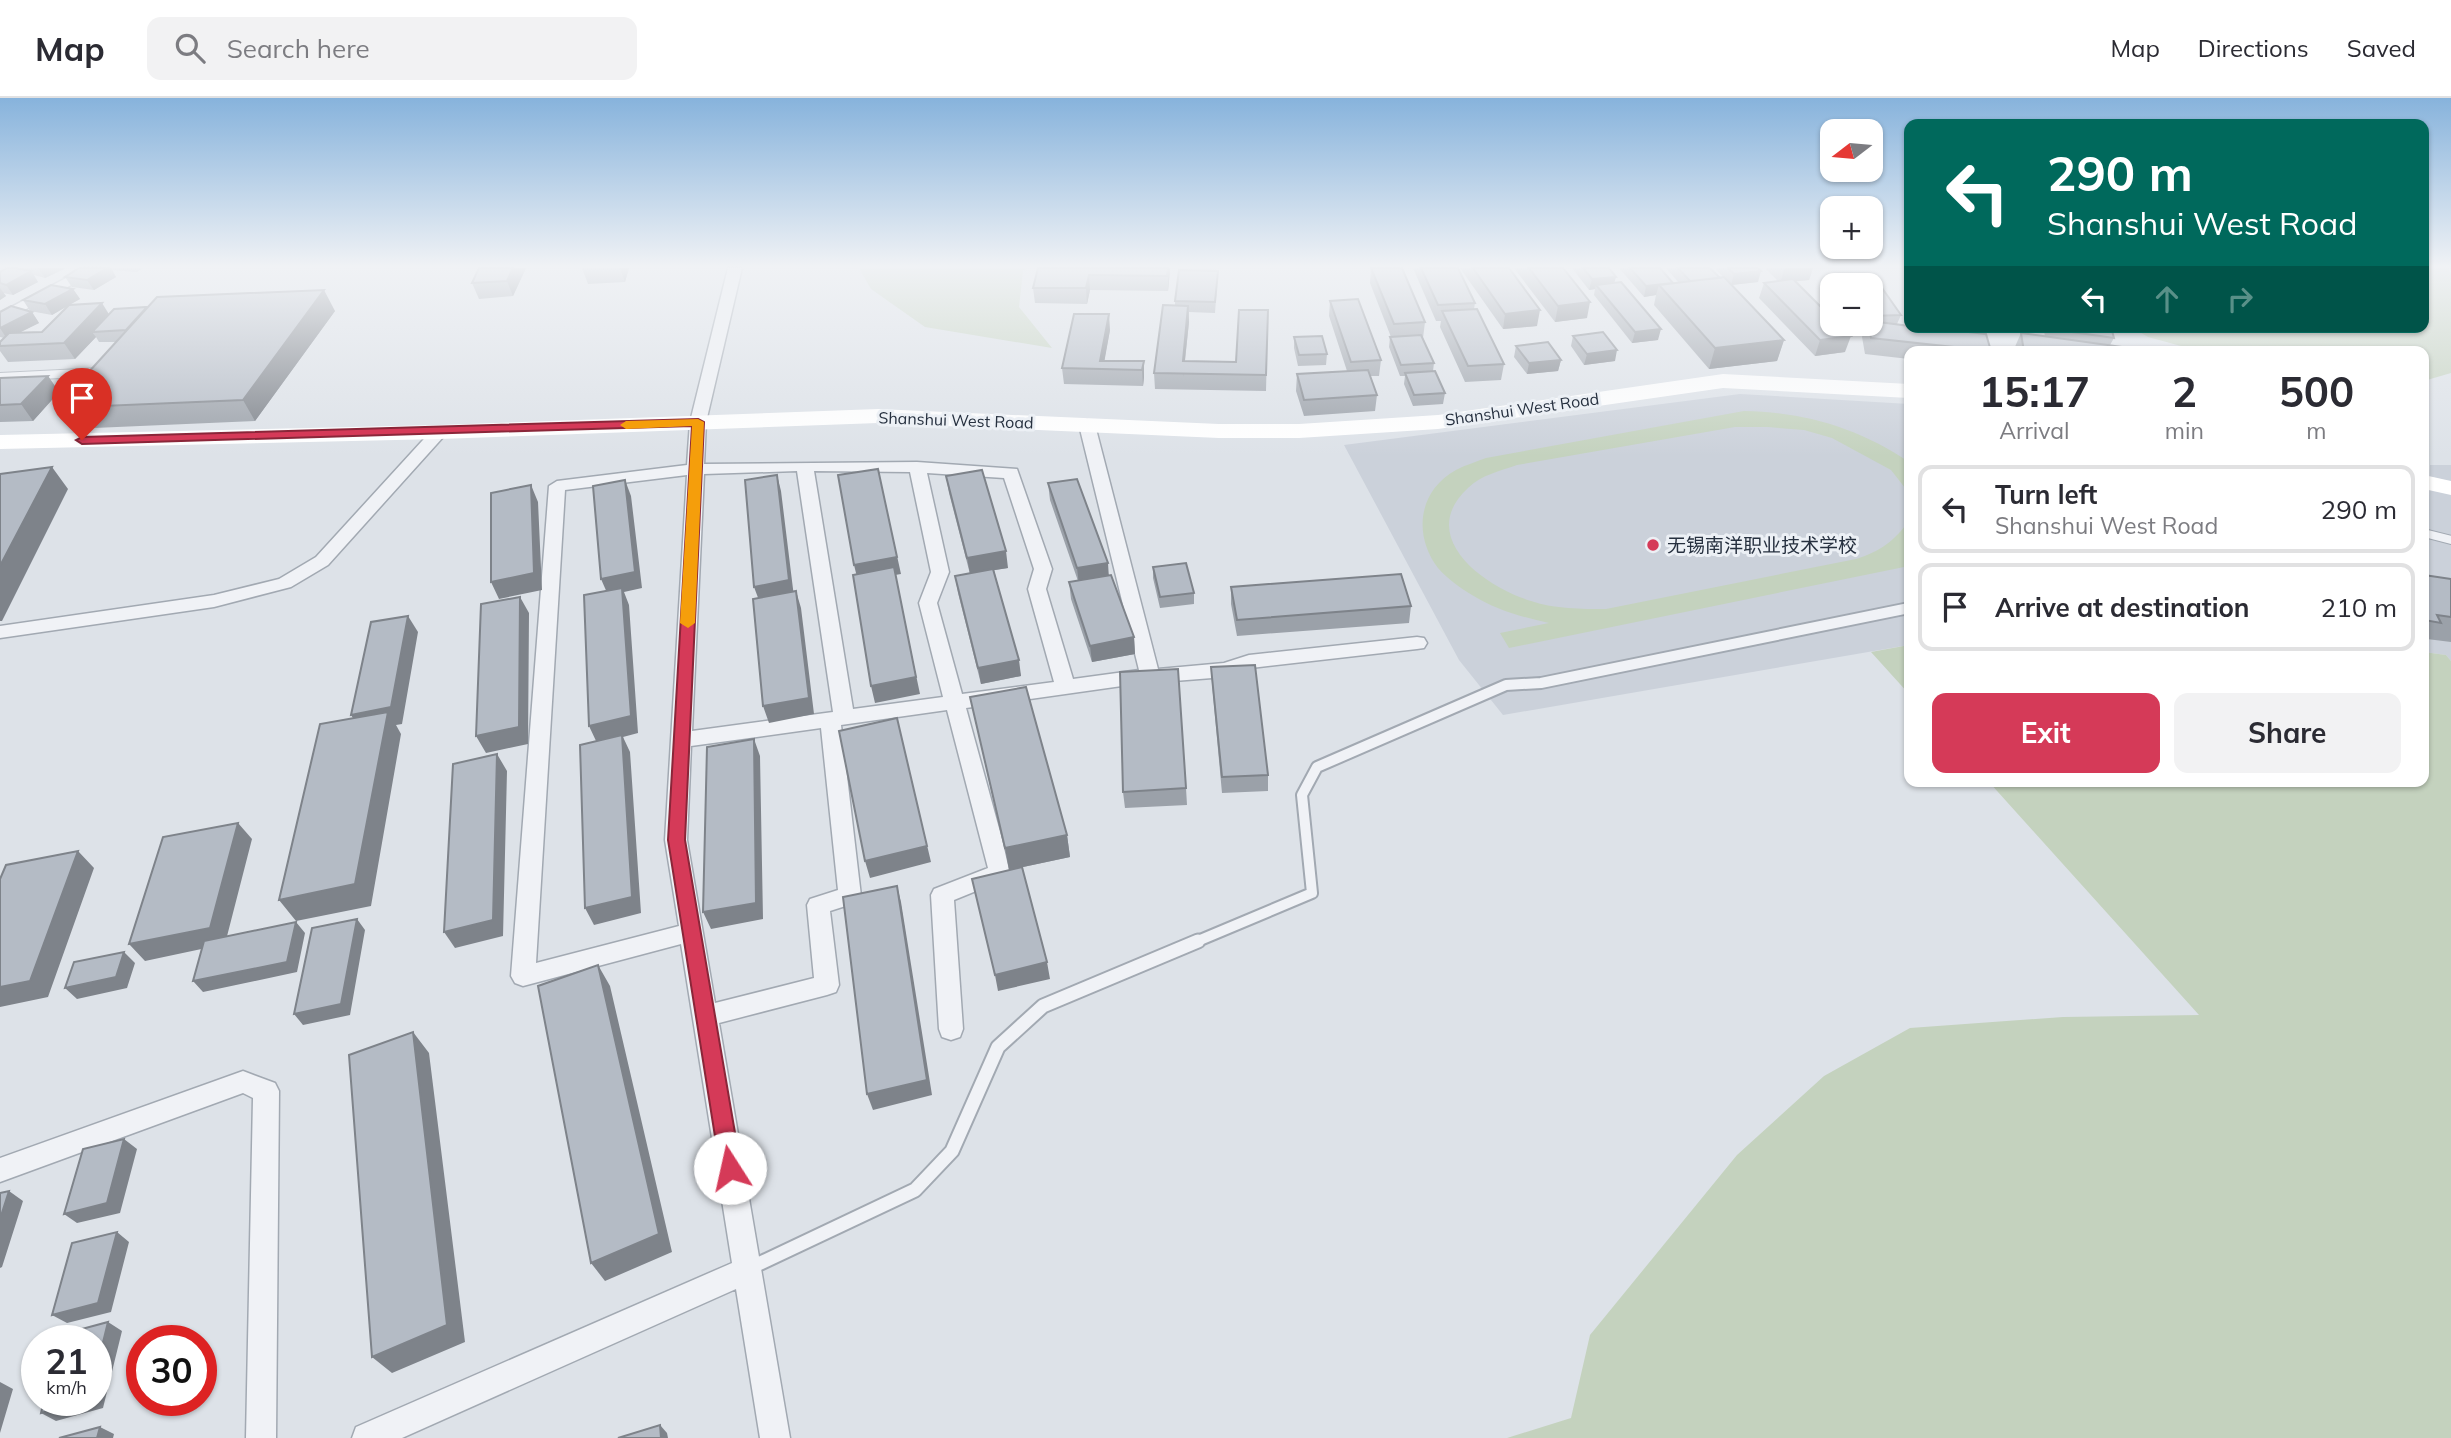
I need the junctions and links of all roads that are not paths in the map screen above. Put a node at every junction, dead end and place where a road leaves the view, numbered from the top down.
1 (720, 331) edge
2 (104, 371) edge
3 (0, 377) edge
4 (1904, 391) edge
5 (698, 422) junction
6 (1087, 425) junction
7 (439, 432) junction
8 (0, 442) edge
9 (805, 466) junction
10 (917, 467) junction
11 (696, 469) junction
12 (2429, 483) edge
13 (2451, 488) edge
14 (2429, 534) edge
15 (2451, 540) edge
16 (1904, 609) edge
17 (0, 632) edge
18 (1417, 643) dead end
19 (1150, 676) junction
20 (1065, 687) junction
21 (954, 702) junction
22 (837, 719) junction
23 (681, 740) junction
24 (691, 932) junction
25 (705, 1016) junction
26 (951, 1029) dead end
27 (0, 1170) edge
28 (748, 1270) junction
29 (261, 1438) edge
30 (366, 1438) edge
31 (775, 1438) edge

1 - 5 street
2 - 3 lane
4 - 6 street, Shanshui West Road
5 - 6 street, Shanshui West Road
5 - 7 street, Shanshui West Road
5 - 11 street
6 - 19 street
7 - 8 street, Shanshui West Road
7 - 17 street
9 - 10 street
9 - 11 street
9 - 22 street
10 - 20 street
10 - 21 street
11 - 23 street
11 - 24 street
12 - 13 street
14 - 15 lane
16 - 28 lane
18 - 19 street
19 - 20 street
20 - 21 street
21 - 22 street
21 - 26 street
22 - 23 street
22 - 25 street
23 - 24 street
24 - 25 street
25 - 28 street
27 - 29 street
28 - 30 street
28 - 31 street

